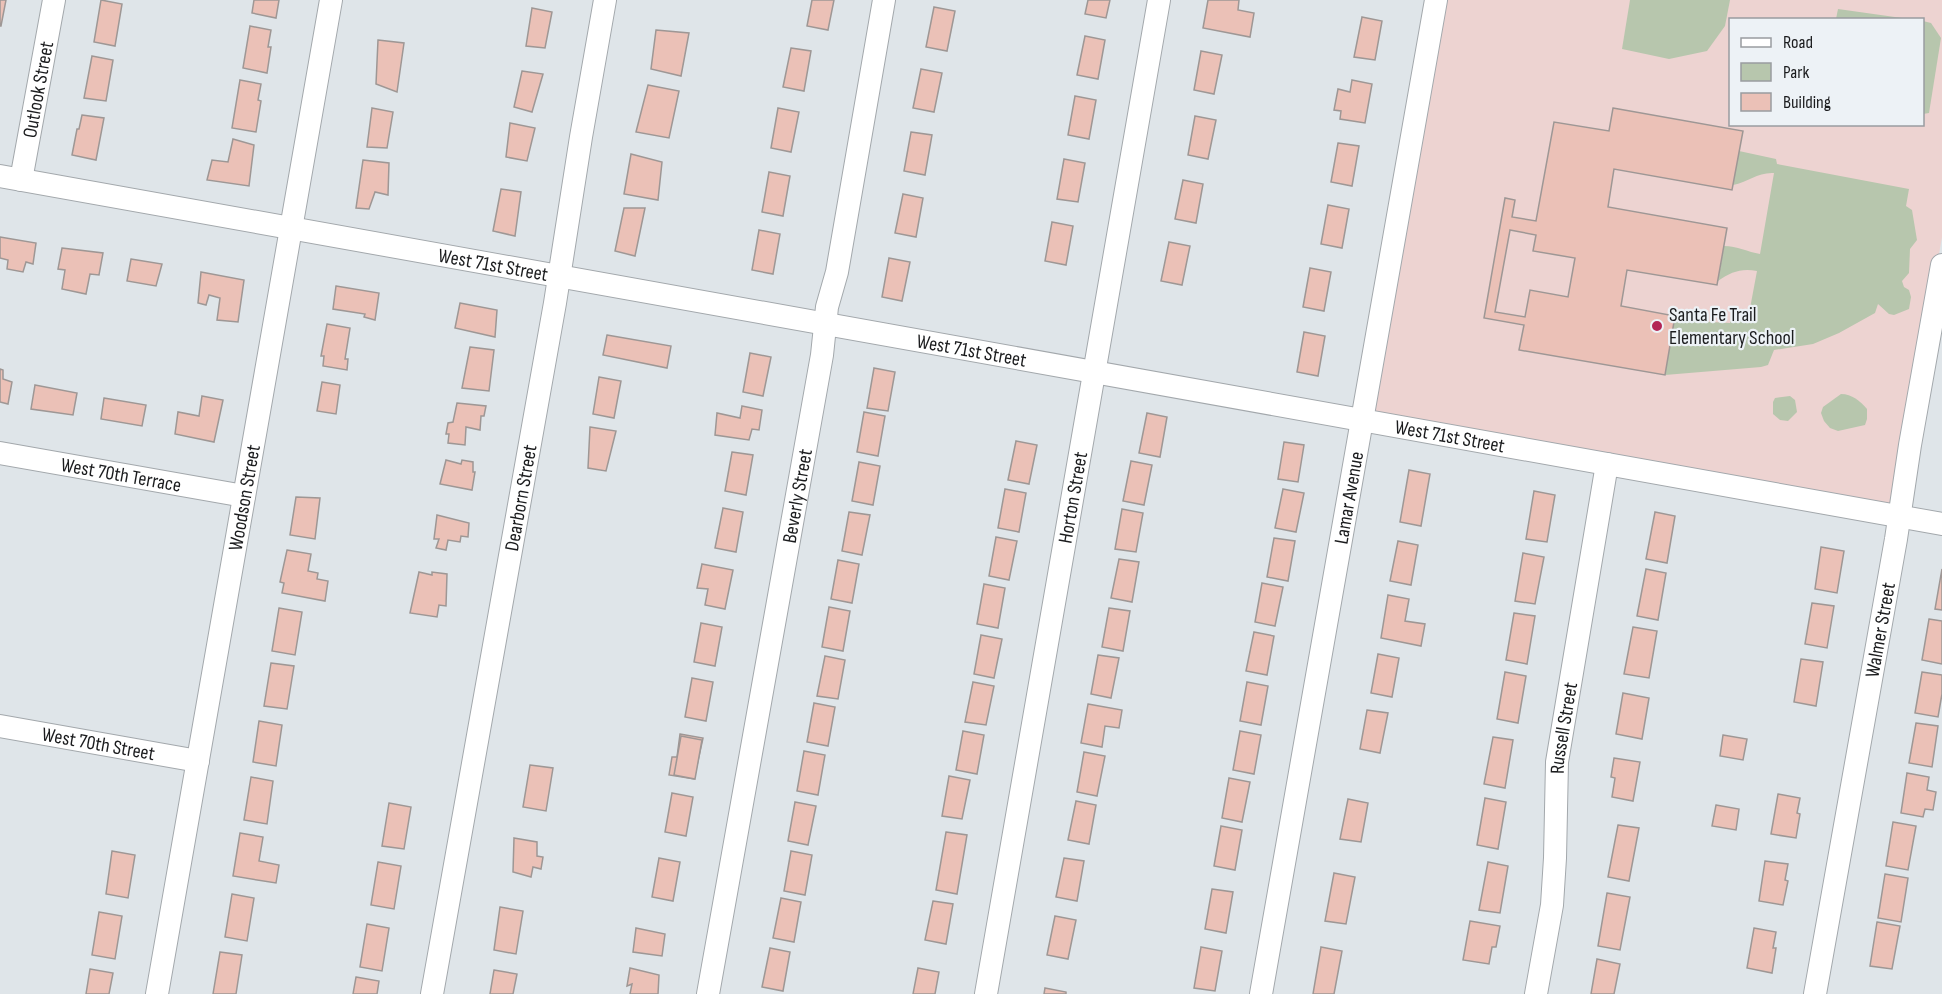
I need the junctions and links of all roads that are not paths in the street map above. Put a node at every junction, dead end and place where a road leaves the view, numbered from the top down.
1 (54, 0) edge
2 (331, 0) edge
3 (605, 0) edge
4 (884, 0) edge
5 (1159, 0) edge
6 (1436, 0) edge
7 (10, 178) edge
8 (292, 228) junction
9 (1942, 265) edge
10 (559, 276) junction
11 (826, 324) junction
12 (1095, 372) junction
13 (1362, 420) junction
14 (0, 453) edge
15 (1607, 464) junction
16 (244, 496) junction
17 (1900, 516) junction
18 (1942, 524) edge
19 (0, 726) edge
20 (198, 761) junction
21 (157, 994) edge
22 (432, 994) edge
23 (708, 994) edge
24 (986, 994) edge
25 (1261, 994) edge
26 (1536, 994) edge
27 (1815, 994) edge

1 - 7 street, Outlook Street
2 - 8 street, Woodson Street
3 - 10 street, Dearborn Street
4 - 11 street, Beverly Street
5 - 12 street, Horton Street
6 - 13 street, Lamar Avenue
7 - 8 street, West 71st Street
8 - 10 street, West 71st Street
8 - 16 street, Woodson Street
9 - 17 street, Walmer Street
10 - 11 street, West 71st Street
10 - 22 street, Dearborn Street
11 - 12 street, West 71st Street
11 - 23 street, Beverly Street
12 - 13 street, West 71st Street
12 - 24 street, Horton Street
13 - 15 street, West 71st Street
13 - 25 street, Lamar Avenue
14 - 16 street, West 70th Terrace
15 - 17 street, West 71st Street
15 - 26 street, Russell Street
16 - 20 street, Woodson Street
17 - 18 street, West 71st Street
17 - 27 street, Walmer Street
19 - 20 street, West 70th Street
20 - 21 street, Woodson Street

